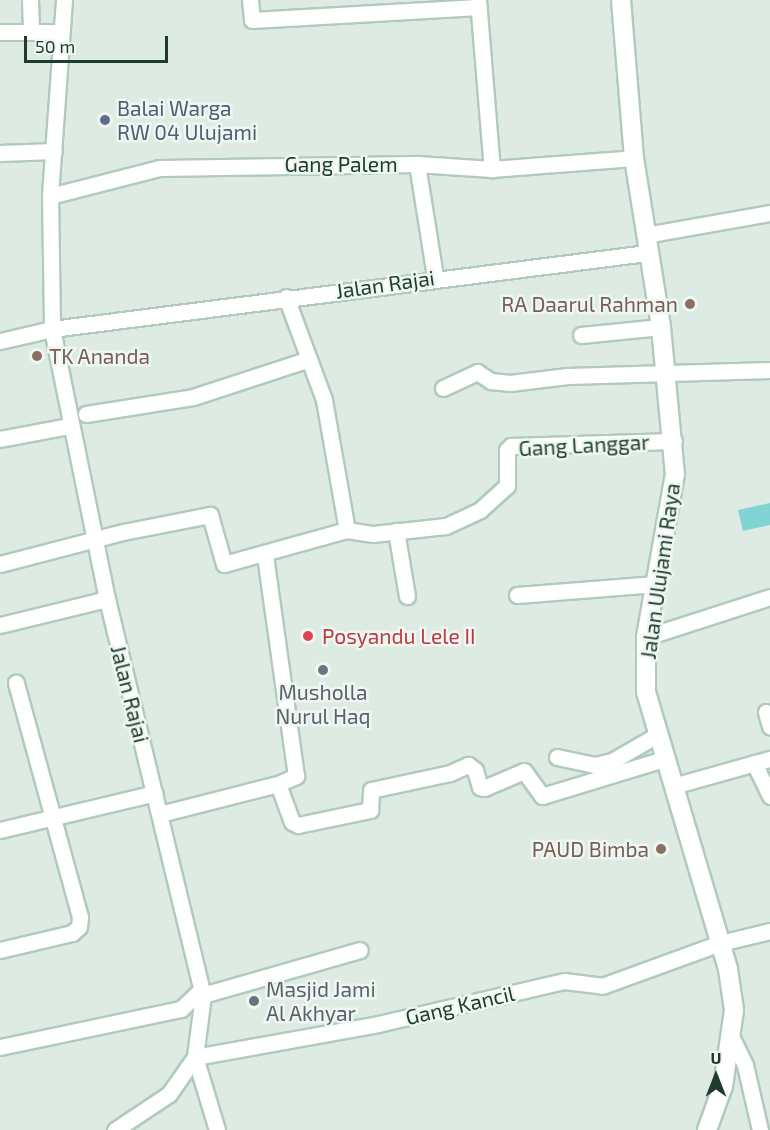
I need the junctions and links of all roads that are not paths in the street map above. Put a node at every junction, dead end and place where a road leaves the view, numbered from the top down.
1 (30, 0) edge
2 (64, 0) edge
3 (250, 0) edge
4 (621, 0) edge
5 (479, 3) edge
6 (0, 32) edge
7 (31, 32) junction
8 (61, 32) junction
9 (54, 151) junction
10 (0, 153) edge
11 (634, 158) junction
12 (417, 164) junction
13 (492, 169) junction
14 (50, 196) junction
15 (770, 213) edge
16 (646, 244) junction
17 (435, 277) junction
18 (286, 297) junction
19 (661, 327) junction
20 (52, 329) junction
21 (581, 335) dead end
22 (0, 341) edge
23 (309, 359) junction
24 (770, 370) edge
25 (667, 374) junction
26 (443, 388) dead end
27 (86, 414) dead end
28 (69, 426) junction
29 (0, 439) edge
30 (674, 441) junction
31 (347, 530) junction
32 (396, 531) junction
33 (94, 540) junction
34 (265, 555) junction
35 (0, 564) edge
36 (656, 584) junction
37 (517, 595) dead end
38 (407, 596) dead end
39 (770, 597) edge
40 (107, 599) junction
41 (0, 626) edge
42 (646, 637) junction
43 (16, 683) dead end
44 (657, 735) junction
45 (557, 757) dead end
46 (664, 759) junction
47 (770, 759) edge
48 (754, 763) junction
49 (278, 784) junction
50 (673, 786) junction
51 (155, 793) junction
52 (770, 796) edge
53 (160, 814) junction
54 (53, 818) junction
55 (0, 830) edge
56 (770, 931) edge
57 (720, 943) junction
58 (0, 950) edge
59 (360, 950) dead end
60 (202, 993) junction
61 (732, 1038) junction
62 (0, 1047) edge
63 (195, 1057) junction
64 (115, 1130) edge
65 (217, 1130) edge
66 (707, 1130) edge
67 (760, 1130) edge

1 - 7 street
2 - 8 street, Jalan Rajai
3 - 5 street
4 - 11 street, Jalan Ulujami Raya
5 - 13 street
6 - 7 street
7 - 8 street
8 - 9 street, Jalan Rajai
9 - 10 street
9 - 14 street, Jalan Rajai
11 - 13 street, Gang Palem
11 - 16 street, Jalan Ulujami Raya
12 - 13 street, Gang Palem
12 - 14 street, Gang Palem
12 - 17 street
14 - 20 street, Jalan Rajai
15 - 16 street, Jalan Rajai
16 - 17 street, Jalan Rajai
16 - 19 street, Jalan Ulujami Raya
17 - 18 street, Jalan Rajai
18 - 20 street, Jalan Rajai
18 - 23 street
19 - 21 street
19 - 25 street, Jalan Ulujami Raya
20 - 22 street
20 - 28 street, Jalan Rajai
23 - 27 street
23 - 31 street
24 - 25 street
25 - 26 street
25 - 30 street, Jalan Ulujami Raya
28 - 29 street
28 - 33 street, Jalan Rajai
30 - 32 street, Gang Langgar
30 - 36 street, Jalan Ulujami Raya
31 - 32 street, Gang Langgar
31 - 34 street, Gang Langgar
32 - 38 street
33 - 34 street, Gang Langgar
33 - 35 street
33 - 40 street, Jalan Rajai
34 - 49 street
36 - 37 street
36 - 42 street, Jalan Ulujami Raya
39 - 42 street
40 - 41 street
40 - 51 street, Jalan Rajai
42 - 44 street, Jalan Ulujami Raya
43 - 54 street
44 - 45 street
44 - 46 street, Jalan Ulujami Raya
46 - 49 street
46 - 50 street, Jalan Ulujami Raya
47 - 48 street
48 - 50 street
48 - 52 street
49 - 53 street
50 - 57 street, Jalan Ulujami Raya
51 - 53 street, Jalan Rajai
51 - 54 street
53 - 60 street, Jalan Rajai
54 - 55 street
54 - 58 street
56 - 57 street, Gang Kancil
57 - 61 street, Jalan Ulujami Raya
57 - 63 street, Gang Kancil
59 - 60 street
60 - 62 street
60 - 63 street, Jalan Rajai
61 - 66 street, Jalan Ulujami Raya
61 - 67 street
63 - 64 street
63 - 65 street

